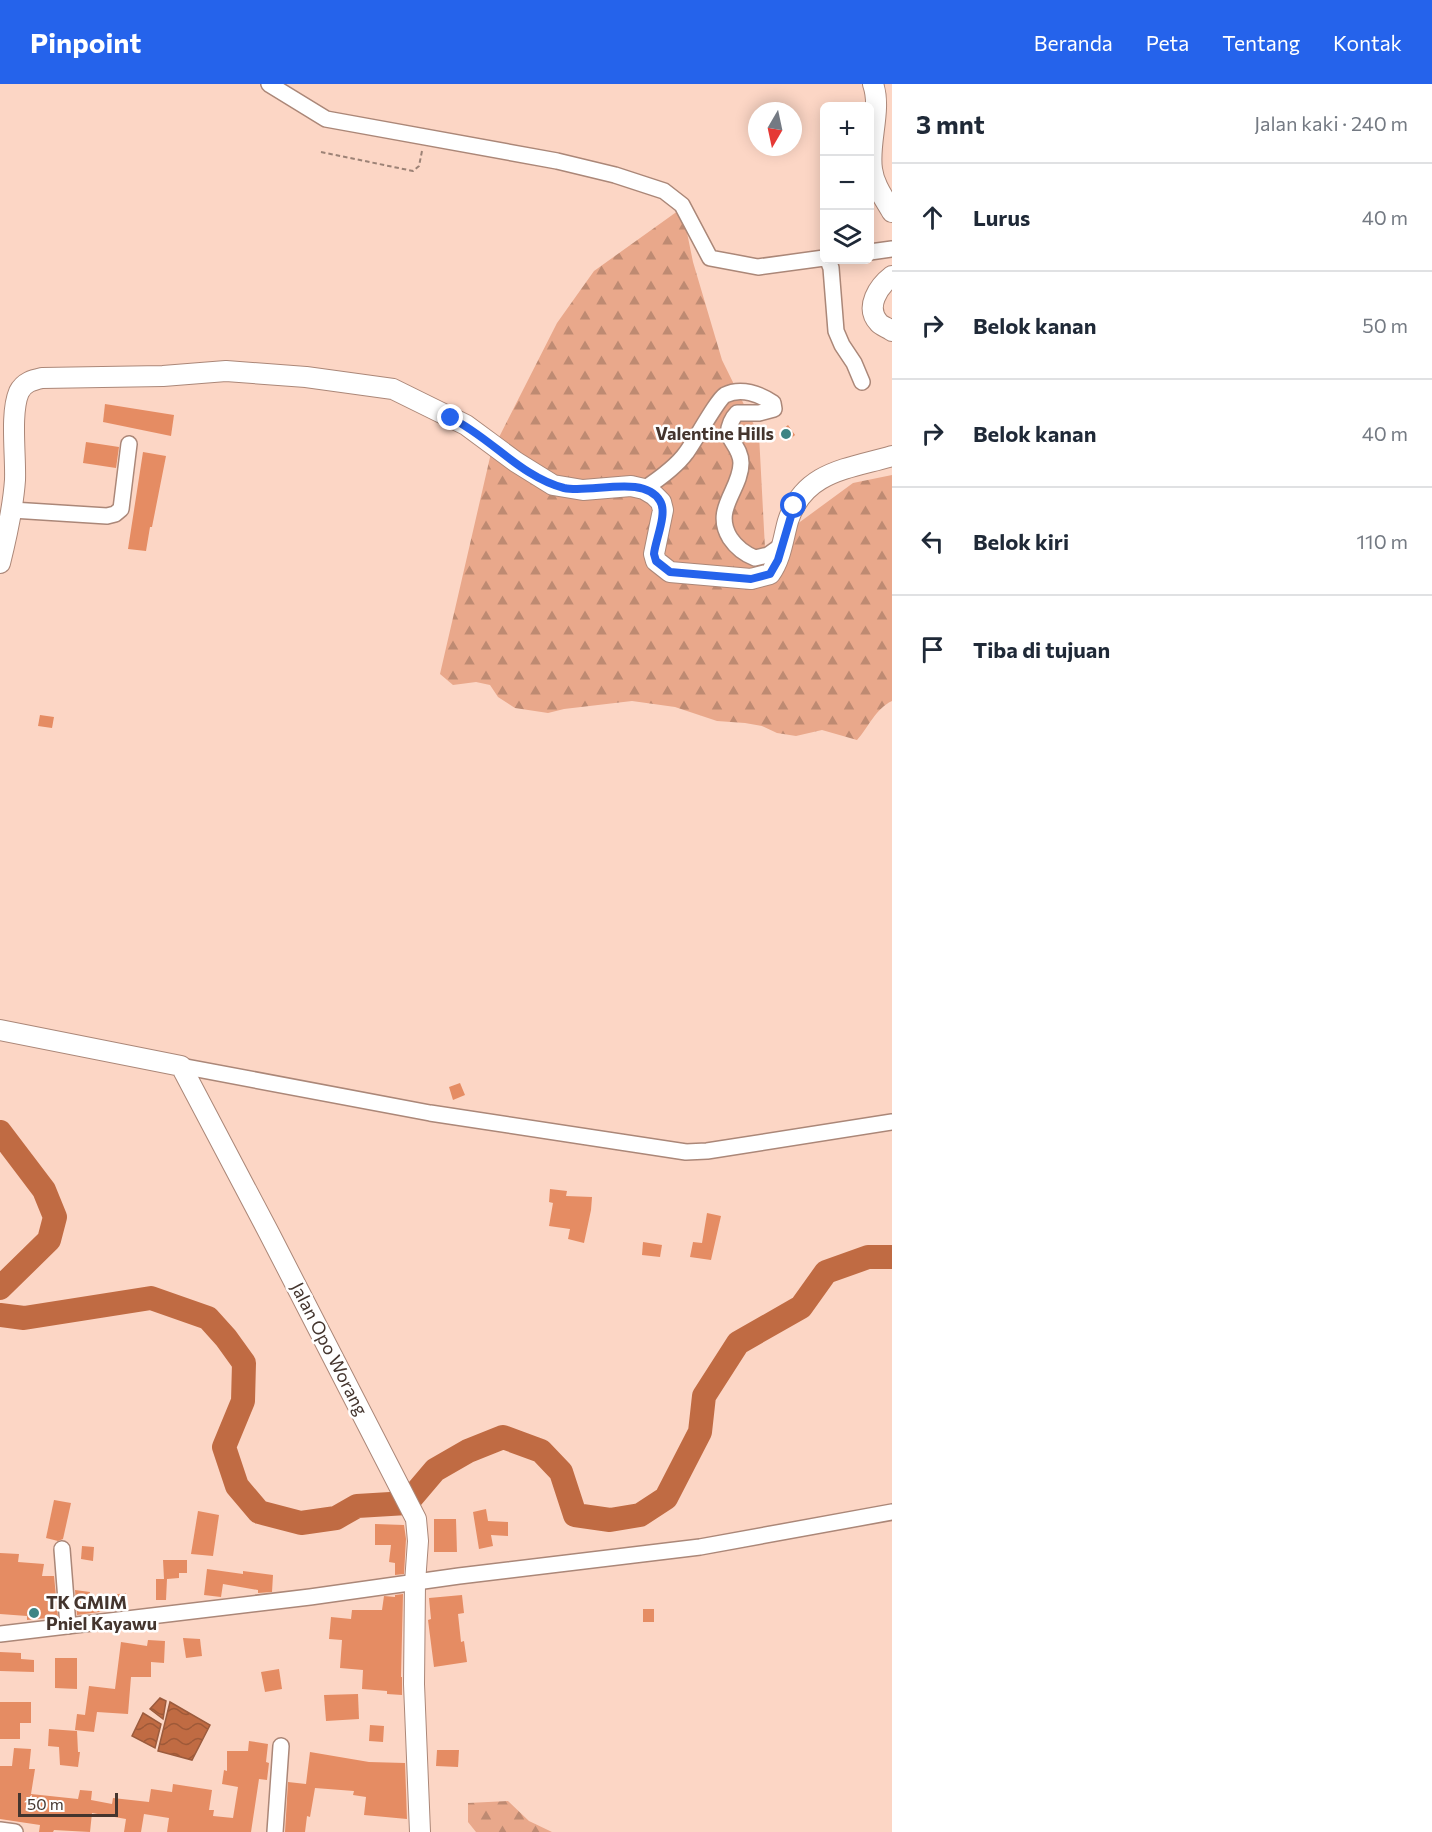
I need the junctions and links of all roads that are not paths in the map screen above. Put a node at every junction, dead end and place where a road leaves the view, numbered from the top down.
1 (269, 84) edge
2 (873, 84) edge
3 (892, 212) edge
4 (892, 249) edge
5 (874, 251) edge
6 (820, 260) edge
7 (829, 264) edge
8 (892, 276) edge
9 (892, 331) edge
10 (862, 382) dead end
11 (129, 444) dead end
12 (892, 456) edge
13 (644, 489) junction
14 (12, 510) junction
15 (782, 545) junction
16 (0, 563) edge
17 (0, 1030) edge
18 (181, 1066) junction
19 (892, 1122) edge
20 (892, 1512) edge
21 (62, 1549) dead end
22 (415, 1583) junction
23 (68, 1626) junction
24 (0, 1634) edge
25 (280, 1746) dead end
26 (0, 1830) edge
27 (15, 1832) edge
28 (275, 1832) edge
29 (420, 1832) edge

1 - 6 street
2 - 3 street
4 - 5 street
7 - 10 street
8 - 9 street
11 - 14 street
12 - 15 street
13 - 14 street
13 - 15 street
13 - 15 street
14 - 16 street
17 - 18 street
18 - 19 street
18 - 22 street, Jalan Opo Worang
20 - 22 street
21 - 23 street
22 - 23 street
22 - 29 street, Jalan Opo Worang
23 - 24 street
25 - 28 street
26 - 27 street

